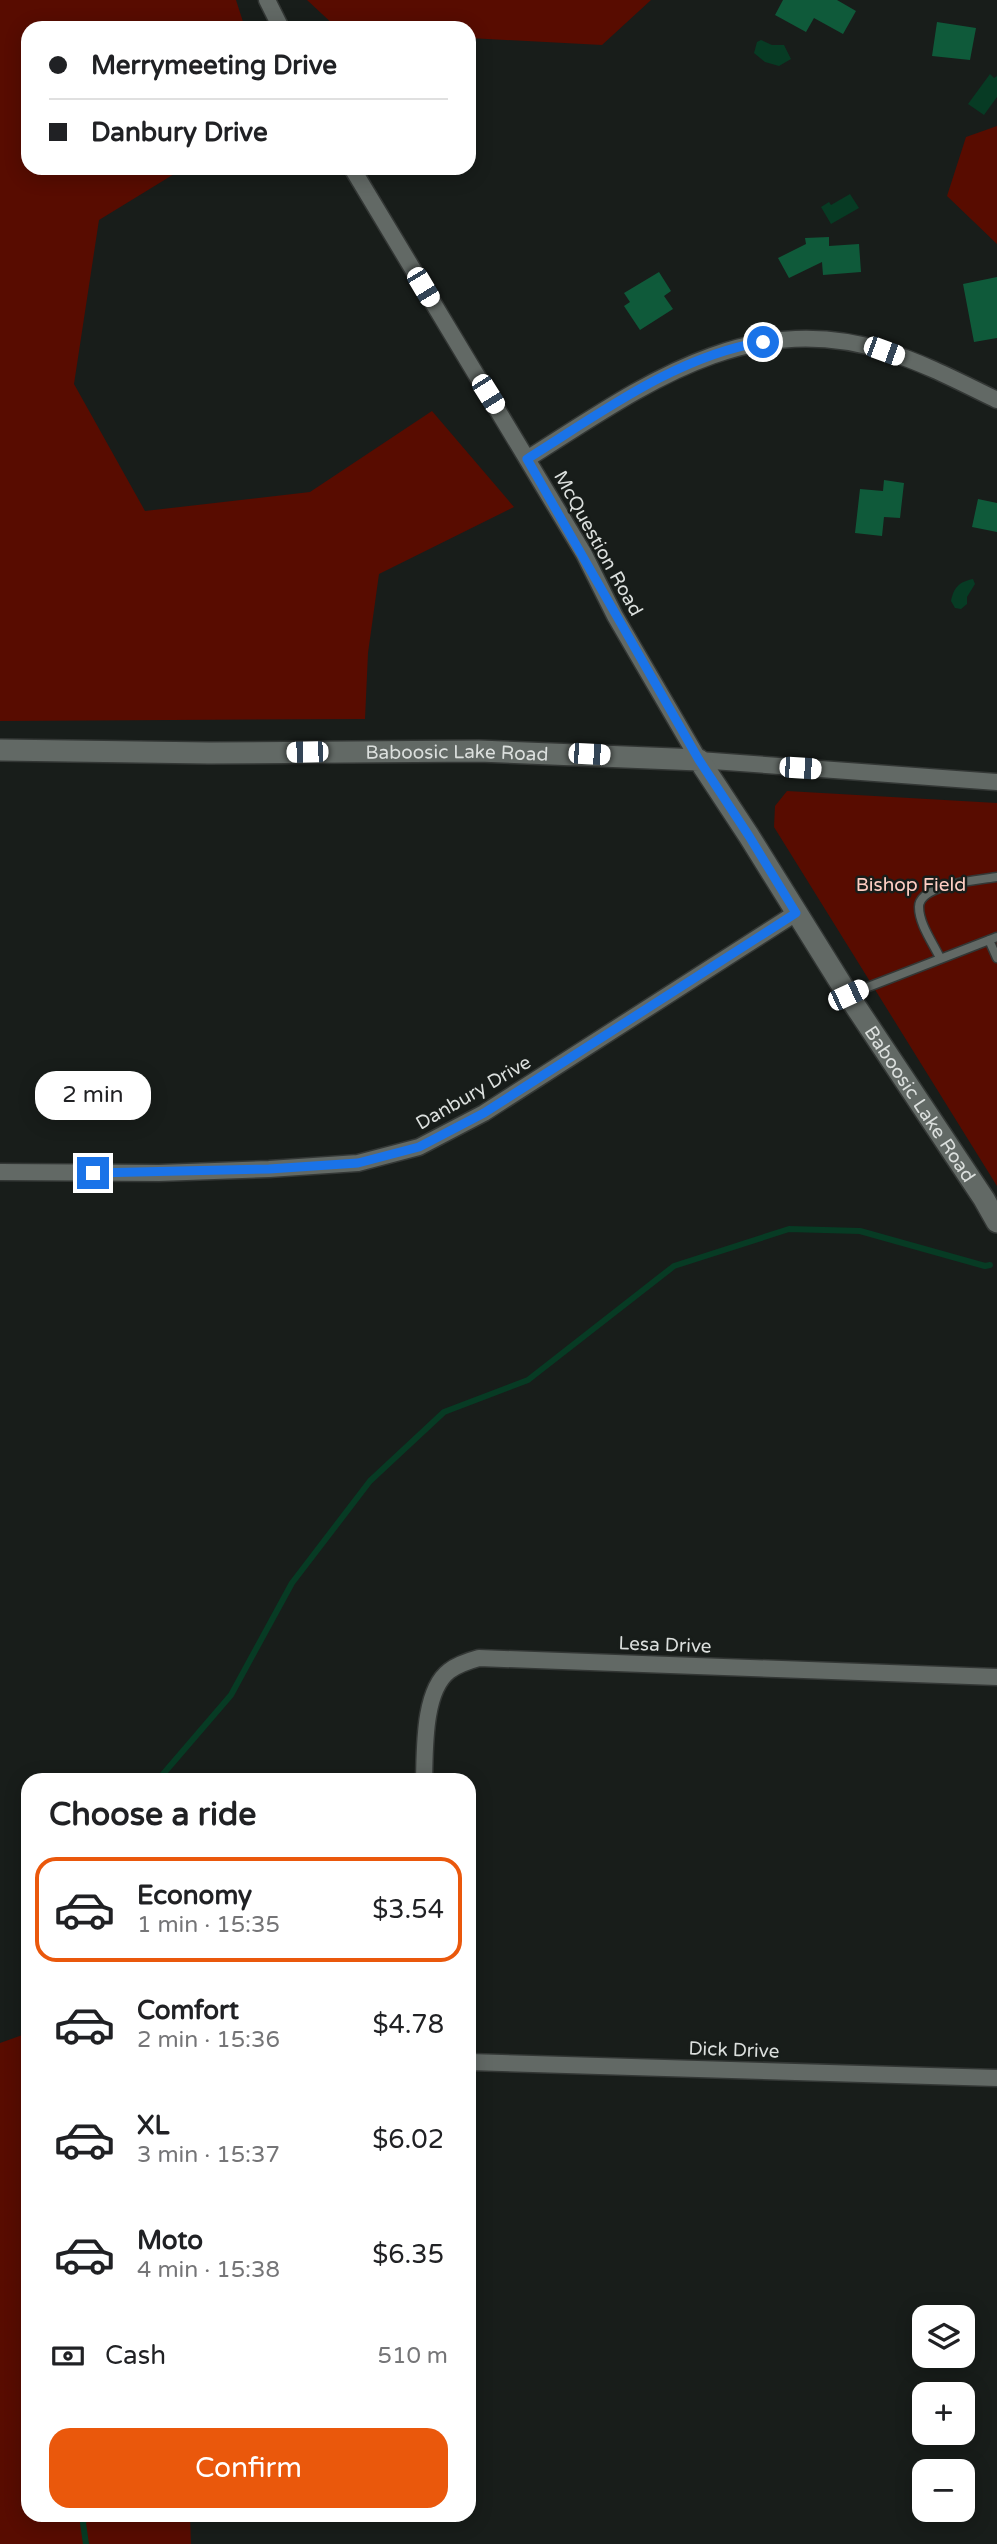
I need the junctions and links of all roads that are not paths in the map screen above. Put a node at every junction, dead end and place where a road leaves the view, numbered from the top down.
1 (267, 0) edge
2 (278, 21) edge
3 (356, 175) edge
4 (997, 400) edge
5 (527, 459) junction
6 (0, 750) edge
7 (699, 760) junction
8 (997, 782) edge
9 (997, 877) edge
10 (796, 913) junction
11 (993, 938) edge
12 (940, 958) junction
13 (997, 958) edge
14 (848, 995) junction
15 (0, 1172) edge
16 (997, 1222) edge
17 (997, 1677) edge
18 (424, 1773) edge
19 (476, 2062) edge
20 (997, 2078) edge

1 - 2 street
3 - 5 street, McQuestion Road
4 - 5 street
5 - 7 street, McQuestion Road
6 - 7 street, Baboosic Lake Road
7 - 8 street
7 - 10 street, Baboosic Lake Road
9 - 12 lane
10 - 14 street, Baboosic Lake Road
10 - 15 street, Danbury Drive
11 - 12 lane
11 - 13 lane
12 - 14 lane
14 - 16 street, Baboosic Lake Road
17 - 18 street, Lesa Drive
19 - 20 street, Dick Drive

